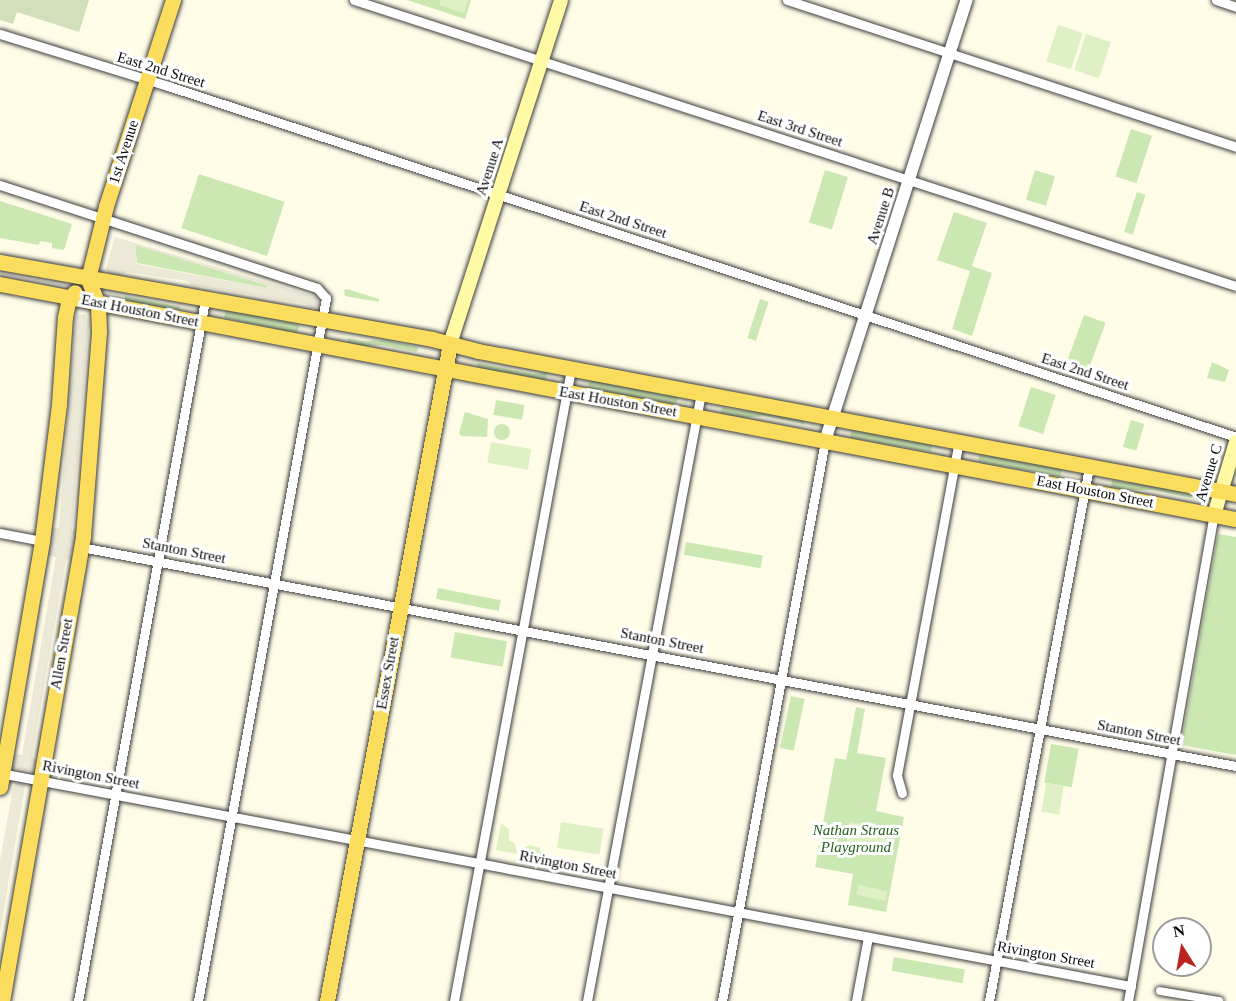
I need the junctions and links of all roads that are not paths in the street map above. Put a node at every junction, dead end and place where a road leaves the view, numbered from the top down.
1 (173, 0) edge
2 (354, 0) edge
3 (561, 0) edge
4 (788, 0) edge
5 (967, 0) edge
6 (1216, 0) edge
7 (1236, 7) edge
8 (0, 34) edge
9 (949, 54) junction
10 (542, 61) junction
11 (147, 81) junction
12 (1236, 147) edge
13 (908, 180) junction
14 (0, 185) edge
15 (498, 194) junction
16 (103, 219) junction
17 (0, 262) edge
18 (88, 279) junction
19 (0, 284) edge
20 (1236, 286) edge
21 (69, 298) junction
22 (205, 300) junction
23 (98, 303) junction
24 (864, 316) junction
25 (323, 320) junction
26 (201, 323) junction
27 (450, 344) junction
28 (318, 345) junction
29 (445, 369) junction
30 (572, 369) junction
31 (567, 393) junction
32 (701, 393) junction
33 (696, 416) junction
34 (831, 418) junction
35 (1236, 437) edge
36 (825, 441) junction
37 (959, 442) junction
38 (1236, 442) edge
39 (954, 465) junction
40 (1089, 467) junction
41 (1085, 490) junction
42 (1220, 491) junction
43 (1236, 494) edge
44 (1214, 515) junction
45 (1236, 519) edge
46 (0, 533) edge
47 (42, 541) junction
48 (81, 547) junction
49 (159, 561) junction
50 (275, 583) junction
51 (400, 607) junction
52 (522, 630) junction
53 (652, 654) junction
54 (782, 679) junction
55 (909, 704) junction
56 (1040, 729) junction
57 (1172, 754) junction
58 (1236, 766) edge
59 (1, 778) edge
60 (39, 780) junction
61 (902, 793) dead end
62 (116, 795) junction
63 (232, 817) junction
64 (357, 841) junction
65 (479, 864) junction
66 (609, 888) junction
67 (738, 913) junction
68 (868, 938) junction
69 (996, 961) junction
70 (1131, 986) junction
71 (1160, 991) dead end
72 (2, 1001) edge
73 (78, 1001) edge
74 (198, 1001) edge
75 (327, 1001) edge
76 (453, 1001) edge
77 (587, 1001) edge
78 (722, 1001) edge
79 (856, 1001) edge
80 (988, 1001) edge
81 (1128, 1001) edge
82 (1219, 1001) edge

1 - 11 main road, 1st Avenue
2 - 10 street, East 3rd Street
3 - 10 main road, Avenue A
4 - 9 street
5 - 9 street, Avenue B
6 - 7 street
8 - 11 street, East 2nd Street
9 - 12 street
9 - 13 street, Avenue B
10 - 13 street, East 3rd Street
10 - 15 main road, Avenue A
11 - 15 street, East 2nd Street
11 - 16 main road, 1st Avenue
13 - 20 street, East 3rd Street
13 - 24 street, Avenue B
14 - 16 street
15 - 24 street, East 2nd Street
15 - 27 main road, Avenue A
16 - 18 main road, 1st Avenue
16 - 25 street
17 - 18 main road, East Houston Street
18 - 21 main road
18 - 22 main road, East Houston Street
18 - 23 main road
19 - 21 main road, East Houston Street
21 - 23 main road, East Houston Street
21 - 47 main road
22 - 25 main road, East Houston Street
22 - 26 street
23 - 26 main road, East Houston Street
23 - 48 main road, Allen Street
24 - 34 street, Avenue B
24 - 35 street, East 2nd Street
25 - 27 main road, East Houston Street
25 - 28 street
26 - 28 main road, East Houston Street
26 - 49 street
27 - 29 main road, Essex Street
27 - 30 main road, East Houston Street
28 - 29 main road, East Houston Street
28 - 50 street
29 - 31 main road, East Houston Street
29 - 51 main road, Essex Street
30 - 31 street
30 - 32 main road, East Houston Street
31 - 33 main road, East Houston Street
31 - 52 street
32 - 33 street
32 - 34 main road, East Houston Street
33 - 36 main road, East Houston Street
33 - 53 street
34 - 36 street, Avenue B
34 - 37 main road, East Houston Street
36 - 39 main road, East Houston Street
36 - 54 street
37 - 39 street
37 - 40 main road, East Houston Street
38 - 42 main road, Avenue C
39 - 41 main road, East Houston Street
39 - 55 street
40 - 41 street
40 - 42 main road, East Houston Street
41 - 44 main road, East Houston Street
41 - 56 street
42 - 43 main road, East Houston Street
42 - 44 main road, Avenue C
44 - 45 main road, East Houston Street
44 - 57 street
46 - 47 street
47 - 59 main road
48 - 49 street, Stanton Street
48 - 60 main road, Allen Street
49 - 50 street, Stanton Street
49 - 62 street
50 - 51 street, Stanton Street
50 - 63 street
51 - 52 street, Stanton Street
51 - 64 main road, Essex Street
52 - 53 street, Stanton Street
52 - 65 street
53 - 54 street, Stanton Street
53 - 66 street
54 - 55 street, Stanton Street
54 - 67 street
55 - 56 street, Stanton Street
55 - 61 street
56 - 57 street, Stanton Street
56 - 69 street
57 - 58 street, Stanton Street
57 - 70 street
59 - 60 street, Rivington Street
60 - 62 street, Rivington Street
60 - 72 main road, Allen Street
62 - 63 street, Rivington Street
62 - 73 street
63 - 64 street, Rivington Street
63 - 74 street
64 - 65 street, Rivington Street
64 - 75 main road, Essex Street
65 - 66 street, Rivington Street
65 - 76 street
66 - 67 street, Rivington Street
66 - 77 street
67 - 68 street, Rivington Street
67 - 78 street
68 - 69 street, Rivington Street
68 - 79 street
69 - 70 street, Rivington Street
69 - 80 street
70 - 81 street
71 - 82 street

